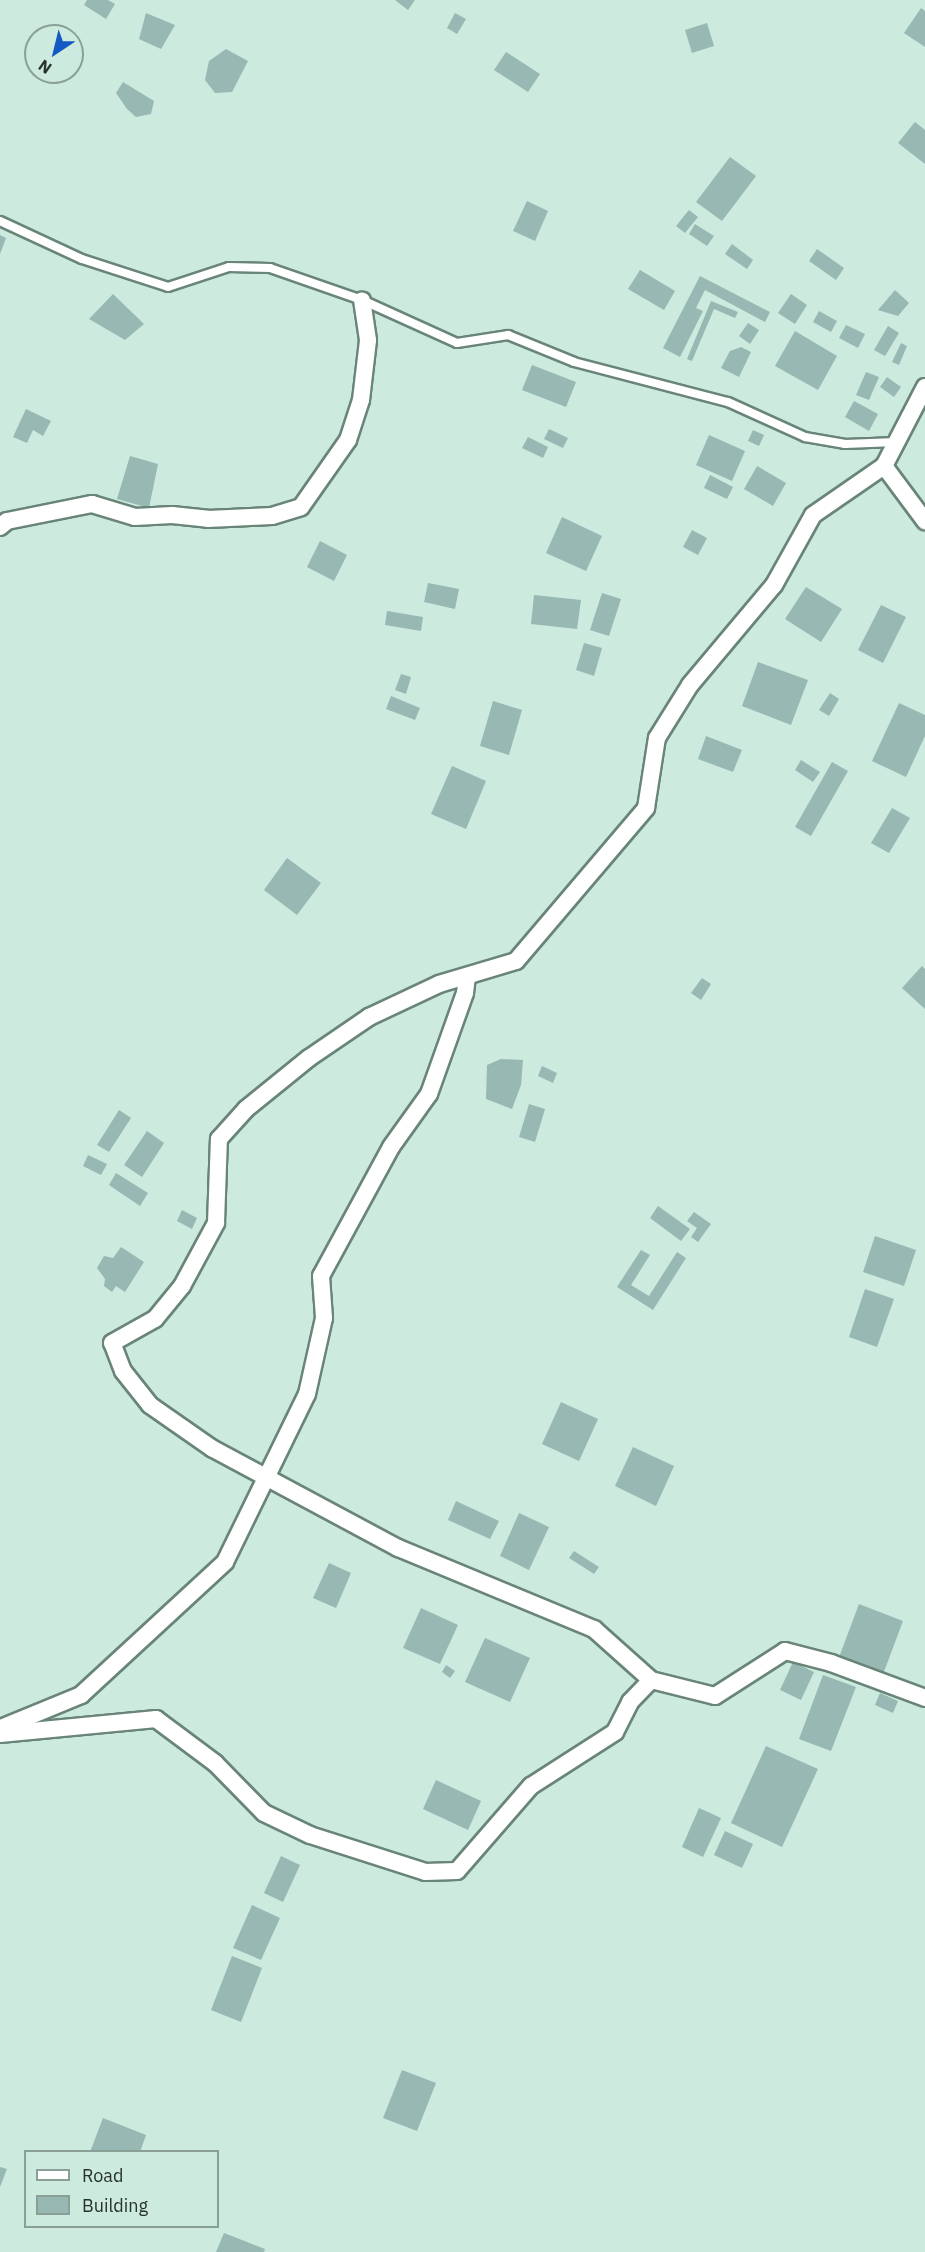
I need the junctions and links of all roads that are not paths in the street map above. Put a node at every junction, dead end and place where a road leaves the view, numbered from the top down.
1 (0, 221) edge
2 (362, 300) junction
3 (925, 387) edge
4 (896, 442) junction
5 (884, 466) junction
6 (925, 521) edge
7 (0, 527) edge
8 (467, 976) junction
9 (267, 1478) junction
10 (651, 1680) junction
11 (925, 1698) edge
12 (0, 1728) edge
13 (0, 1734) edge

1 - 2 lane
2 - 4 lane
2 - 7 street
3 - 4 street
4 - 5 street
5 - 6 street
5 - 8 street
8 - 9 street
8 - 9 street
9 - 10 street
9 - 12 street
10 - 11 street
10 - 13 street

